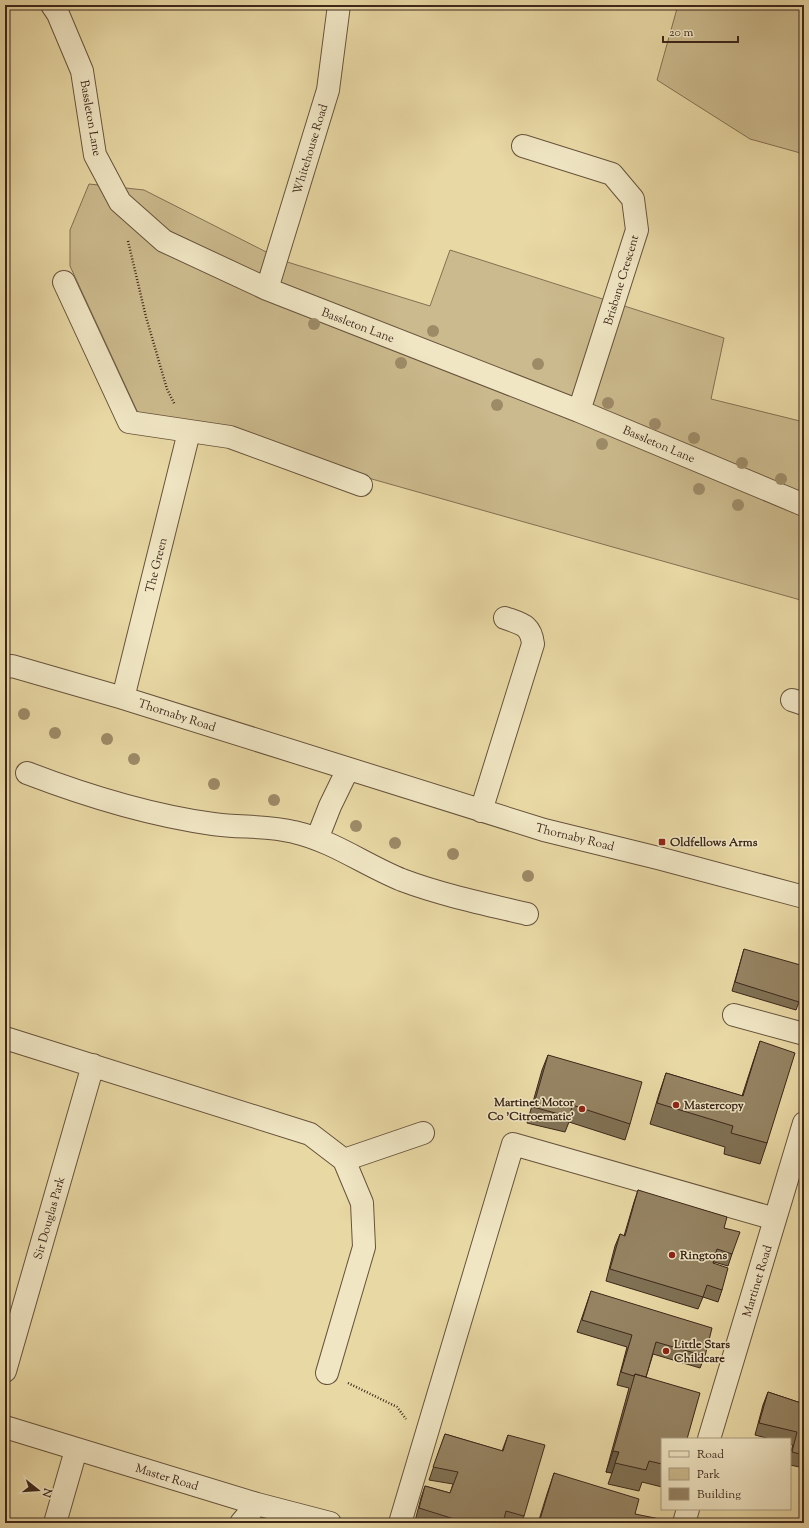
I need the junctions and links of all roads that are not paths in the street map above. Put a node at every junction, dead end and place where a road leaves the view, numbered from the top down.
1 (52, 5) edge
2 (340, 5) edge
3 (523, 146) dead end
4 (64, 282) dead end
5 (267, 289) junction
6 (580, 411) junction
7 (189, 432) junction
8 (361, 485) dead end
9 (804, 505) edge
10 (505, 618) dead end
11 (5, 667) edge
12 (123, 698) junction
13 (348, 769) junction
14 (27, 773) dead end
15 (481, 811) junction
16 (317, 839) junction
17 (804, 897) edge
18 (527, 914) dead end
19 (734, 1015) dead end
20 (804, 1034) edge
21 (5, 1038) edge
22 (93, 1066) junction
23 (804, 1123) edge
24 (424, 1133) dead end
25 (344, 1160) junction
26 (775, 1219) junction
27 (5, 1371) edge
28 (327, 1372) road end
29 (5, 1427) edge
30 (709, 1438) edge
31 (76, 1450) junction
32 (257, 1504) junction
33 (688, 1510) edge
34 (55, 1523) edge
35 (241, 1523) edge
36 (330, 1523) edge
37 (400, 1523) edge
38 (684, 1523) edge

1 - 5 street, Bassleton Lane
2 - 5 street, Whitehouse Road
3 - 6 street, Brisbane Crescent
4 - 7 street
5 - 6 street, Bassleton Lane
6 - 9 street, Bassleton Lane
7 - 8 street
7 - 12 street, The Green
10 - 15 street
11 - 12 street, Thornaby Road
12 - 13 street, Thornaby Road
13 - 15 street, Thornaby Road
13 - 16 street
14 - 16 street
15 - 17 street, Thornaby Road
16 - 18 street
19 - 20 street
21 - 22 street
22 - 25 street
22 - 27 street, Sir Douglas Park
23 - 26 street, Martinet Road
24 - 25 street
25 - 28 street
26 - 30 street, Martinet Road
26 - 37 street
29 - 31 street, Master Road
31 - 32 street, Master Road
31 - 34 street
32 - 35 street
32 - 36 street, Master Road
33 - 38 street

